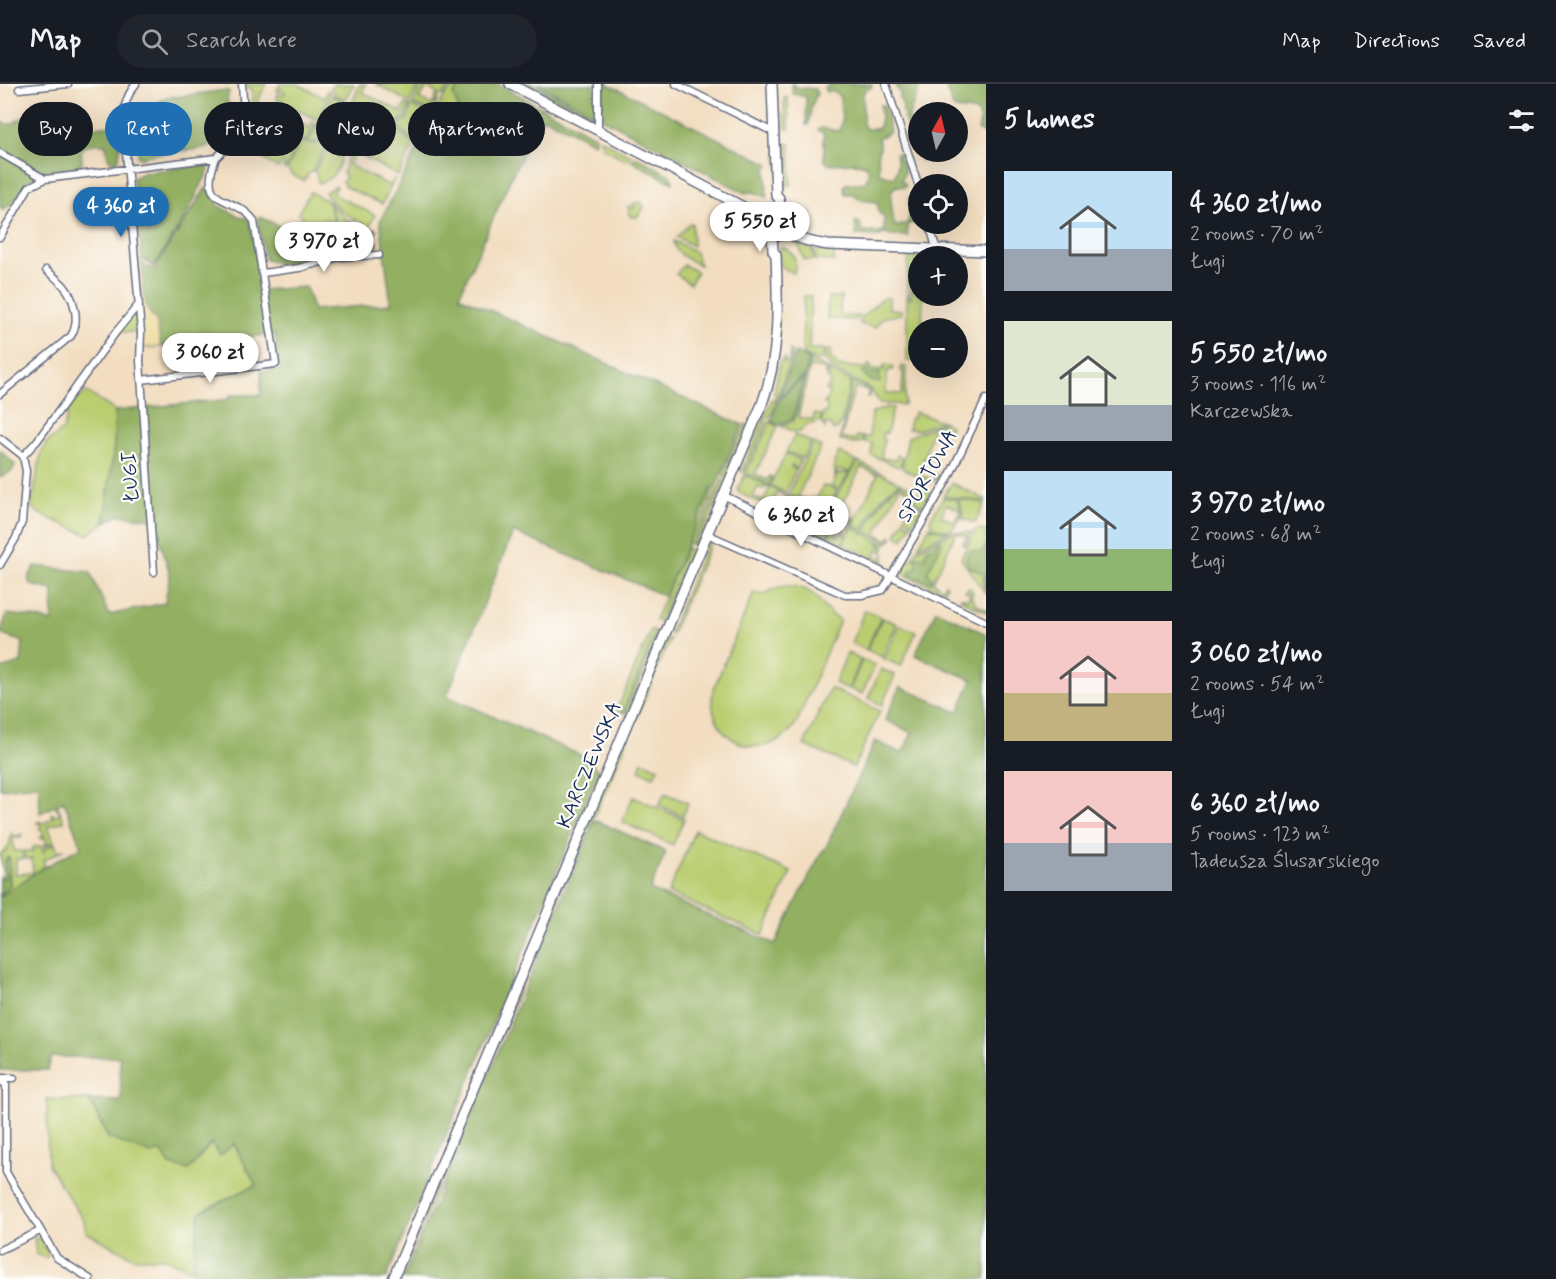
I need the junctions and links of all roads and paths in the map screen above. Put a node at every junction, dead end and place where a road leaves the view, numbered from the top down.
1 (68, 84) edge
2 (242, 84) edge
3 (510, 84) edge
4 (598, 84) edge
5 (676, 84) edge
6 (772, 84) edge
7 (886, 84) edge
8 (133, 85) edge
9 (20, 89) dead end
10 (598, 130) junction
11 (773, 132) junction
12 (0, 153) edge
13 (216, 158) junction
14 (127, 170) junction
15 (915, 174) edge
16 (45, 179) junction
17 (773, 219) junction
18 (780, 232) junction
19 (0, 237) edge
20 (908, 249) edge
21 (968, 251) edge
22 (986, 252) edge
23 (379, 255) dead end
24 (46, 270) dead end
25 (263, 273) junction
26 (139, 304) junction
27 (141, 381) junction
28 (0, 394) edge
29 (986, 399) edge
30 (0, 438) edge
31 (23, 456) junction
32 (723, 495) junction
33 (706, 534) junction
34 (0, 566) edge
35 (154, 572) dead end
36 (890, 577) junction
37 (986, 622) edge
38 (14, 1078) dead end
39 (0, 1079) edge
40 (40, 1231) junction
41 (0, 1250) edge
42 (90, 1279) edge
43 (393, 1279) edge

1 - 9 street
2 - 13 street
3 - 10 main road
4 - 10 street
5 - 11 street
6 - 11 main road
7 - 15 street
8 - 14 street, ŁUGI
10 - 17 main road
11 - 17 main road
12 - 16 street
13 - 14 street
13 - 25 street
14 - 16 street
14 - 26 street, ŁUGI
16 - 19 street
17 - 18 main road
17 - 18 main road
18 - 20 main road
18 - 32 main road, KARCZEWSKA
21 - 22 main road
23 - 25 street
24 - 28 street
25 - 27 street
26 - 27 street, ŁUGI
26 - 31 street
27 - 35 street, ŁUGI
29 - 36 street, SPORTOWA
30 - 31 street
31 - 34 street
32 - 33 main road, KARCZEWSKA
32 - 36 street
33 - 36 street, SPORTOWA
33 - 43 main road, KARCZEWSKA
36 - 37 street
38 - 39 street
39 - 40 street
40 - 41 street
40 - 42 street

